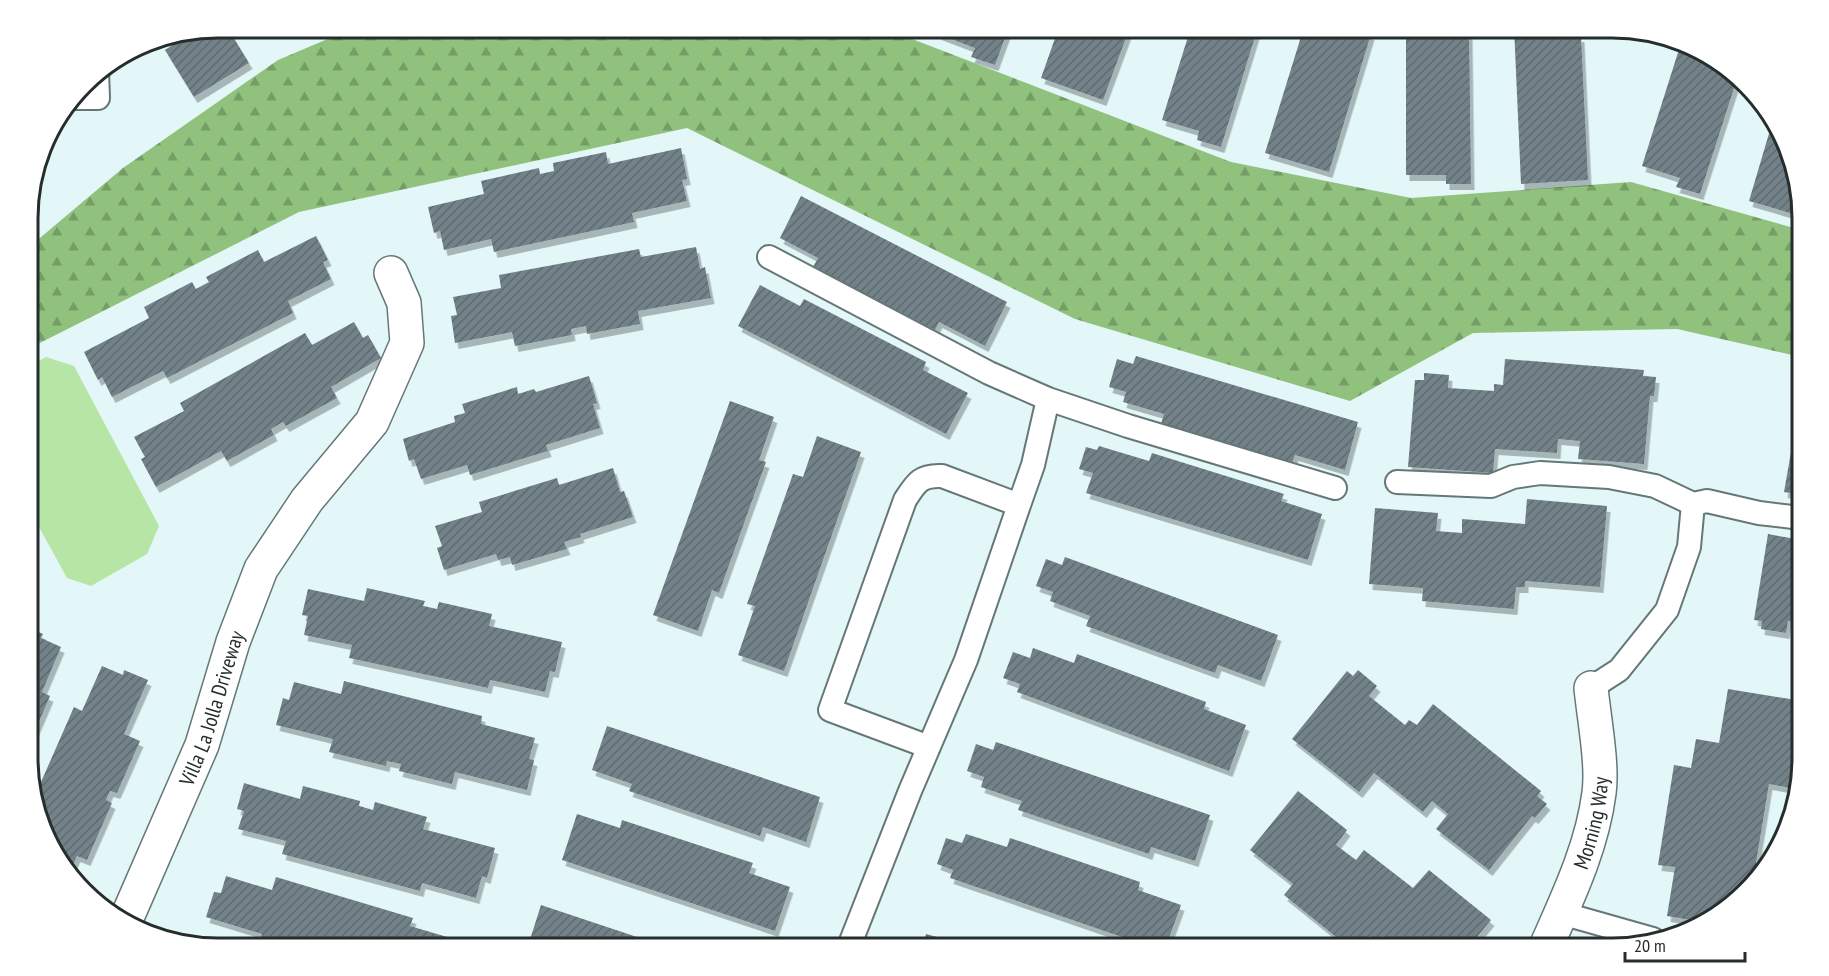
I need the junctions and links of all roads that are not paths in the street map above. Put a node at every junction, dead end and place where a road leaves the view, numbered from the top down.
1 (97, 84) edge
2 (83, 98) edge
3 (769, 257) dead end
4 (391, 273) dead end
5 (1048, 399) junction
6 (1397, 482) dead end
7 (1335, 488) dead end
8 (1693, 504) junction
9 (1019, 505) junction
10 (1791, 517) edge
11 (1591, 688) joint
12 (929, 747) junction
13 (1561, 913) junction
14 (128, 914) edge
15 (1641, 936) edge
16 (852, 938) edge
17 (1550, 938) edge

1 - 2 lane
3 - 5 lane
4 - 14 street, Villa La Jolla Driveway
5 - 7 lane
5 - 9 lane
6 - 8 lane
8 - 10 lane
8 - 11 lane
9 - 12 lane
9 - 12 lane
11 - 13 street, Morning Way
12 - 16 lane
13 - 15 lane
13 - 17 street, Morning Way

